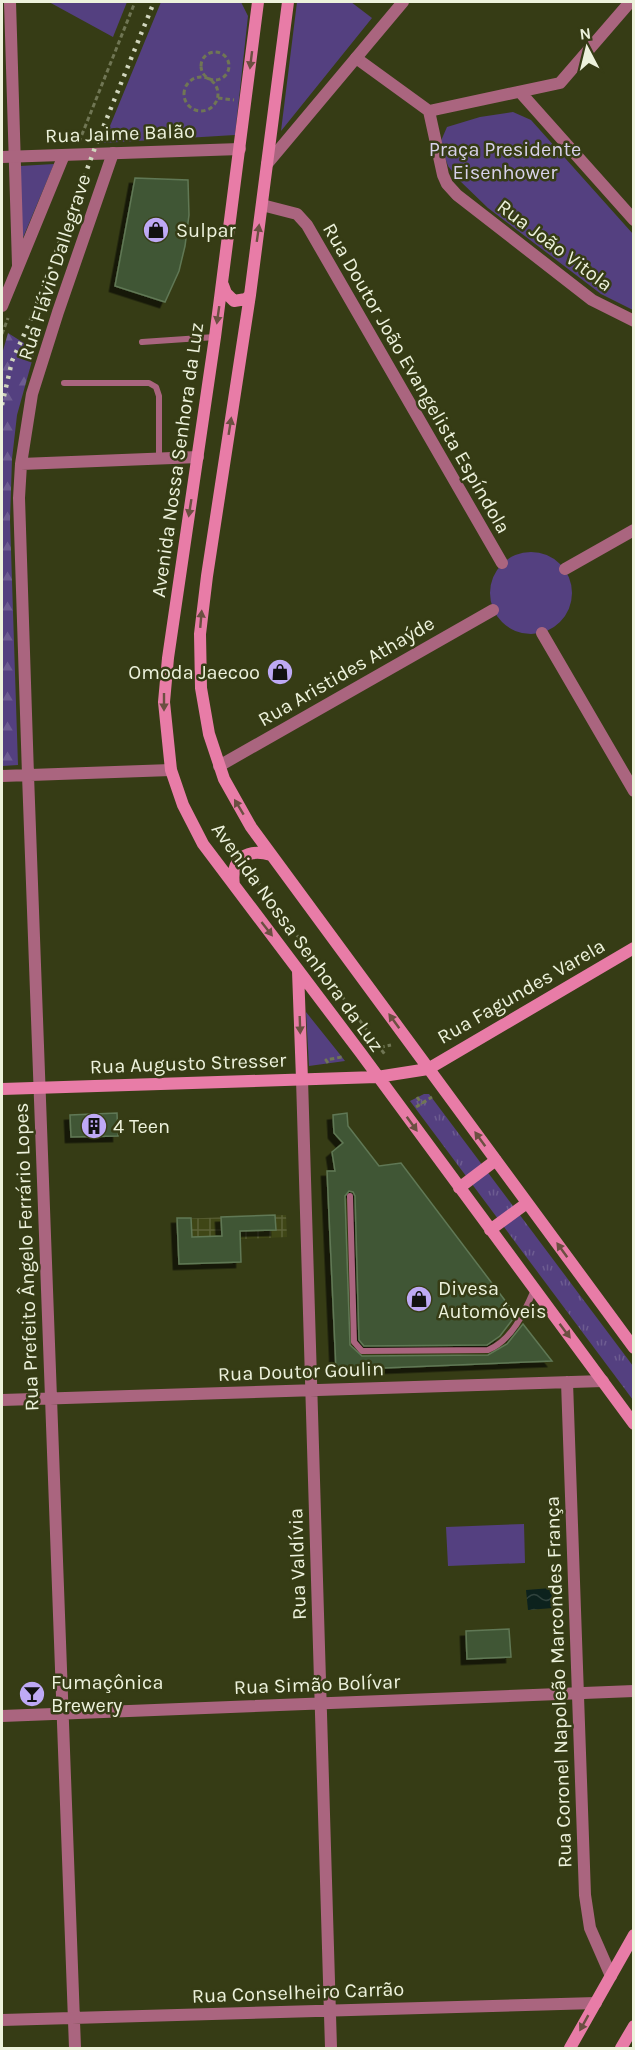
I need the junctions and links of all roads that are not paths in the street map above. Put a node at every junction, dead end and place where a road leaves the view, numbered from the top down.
1 (10, 2) edge
2 (251, 2) edge
3 (258, 2) edge
4 (288, 2) edge
5 (403, 2) edge
6 (630, 2) edge
7 (256, 18) junction
8 (356, 58) junction
9 (519, 92) junction
10 (429, 111) junction
11 (240, 149) junction
12 (113, 153) junction
13 (64, 155) junction
14 (15, 156) junction
15 (2, 157) edge
16 (267, 164) junction
17 (262, 205) junction
18 (633, 220) edge
19 (18, 265) junction
20 (222, 281) junction
21 (5, 289) edge
22 (250, 295) junction
23 (2, 306) edge
24 (633, 321) edge
25 (215, 337) junction
26 (142, 342) dead end
27 (64, 383) dead end
28 (198, 457) junction
29 (159, 459) junction
30 (21, 464) junction
31 (633, 530) edge
32 (502, 562) dead end
33 (565, 569) dead end
34 (493, 610) dead end
35 (542, 633) dead end
36 (219, 766) junction
37 (171, 770) junction
38 (28, 775) junction
39 (2, 776) edge
40 (633, 791) edge
41 (271, 855) junction
42 (235, 888) junction
43 (633, 948) edge
44 (298, 971) junction
45 (428, 1069) junction
46 (377, 1077) junction
47 (302, 1079) junction
48 (40, 1088) junction
49 (2, 1089) edge
50 (496, 1160) junction
51 (459, 1188) junction
52 (350, 1196) dead end
53 (527, 1203) junction
54 (490, 1230) junction
55 (534, 1289) junction
56 (633, 1348) edge
57 (603, 1381) junction
58 (567, 1382) junction
59 (311, 1390) junction
60 (51, 1399) junction
61 (2, 1400) edge
62 (633, 1424) edge
63 (633, 1691) edge
64 (578, 1693) junction
65 (320, 1703) junction
66 (62, 1713) junction
67 (2, 1716) edge
68 (633, 1935) edge
69 (611, 1976) junction
70 (596, 2003) junction
71 (330, 2011) junction
72 (74, 2018) junction
73 (2, 2020) edge
74 (633, 2026) edge
75 (75, 2049) edge
76 (331, 2049) edge
77 (570, 2049) edge
78 (621, 2049) edge

1 - 14 street
2 - 7 main road
3 - 7 main road, Avenida Nossa Senhora da Luz
4 - 16 main road, Avenida Nossa Senhora da Luz
5 - 8 street
6 - 9 street
7 -> 11 main road, Avenida Nossa Senhora da Luz
8 - 10 street
8 - 16 street
9 - 10 street
9 - 18 street
10 - 24 street, Rua João Vitola
11 - 12 street, Rua Jaime Balão
11 - 20 main road, Avenida Nossa Senhora da Luz
12 - 13 street, Rua Jaime Balão
12 - 30 street, Rua Flávio Dallegrave
13 - 14 street, Rua Jaime Balão
13 - 19 street
14 - 15 street, Rua Jaime Balão
14 - 19 street
16 - 17 main road, Avenida Nossa Senhora da Luz
22 -> 17 main road, Avenida Nossa Senhora da Luz
17 - 32 street, Rua Doutor João Evangelista Espíndola
19 - 21 street
20 - 22 main road
20 -> 25 main road, Avenida Nossa Senhora da Luz
21 - 23 street
36 -> 22 main road, Avenida Nossa Senhora da Luz
25 - 26 lane
25 - 28 main road, Avenida Nossa Senhora da Luz
27 - 29 lane
28 - 29 street
28 -> 37 main road, Avenida Nossa Senhora da Luz
29 - 30 street
30 - 38 street, Rua Prefeito Ângelo Ferrário Lopes
31 - 33 street
34 - 36 street, Rua Aristides Athaýde
35 - 40 street
41 -> 36 main road, Avenida Nossa Senhora da Luz
37 - 38 street
37 - 42 main road, Avenida Nossa Senhora da Luz
38 - 39 street
38 - 48 street, Rua Prefeito Ângelo Ferrário Lopes
41 - 42 main road
45 -> 41 main road, Avenida Nossa Senhora da Luz
42 -> 44 main road, Avenida Nossa Senhora da Luz
43 - 45 main road, Rua Fagundes Varela
44 - 46 main road, Avenida Nossa Senhora da Luz
44 -> 47 main road
45 - 46 main road, Rua Augusto Stresser
50 -> 45 main road, Avenida Nossa Senhora da Luz
46 - 47 main road, Rua Augusto Stresser
46 -> 51 main road, Avenida Nossa Senhora da Luz
47 - 48 main road, Rua Augusto Stresser
47 - 59 street, Rua Valdívia
48 - 49 main road, Rua Augusto Stresser
48 - 60 street, Rua Prefeito Ângelo Ferrário Lopes
50 - 51 main road
50 - 53 main road, Avenida Nossa Senhora da Luz
51 - 54 main road, Avenida Nossa Senhora da Luz
52 - 55 lane
53 - 54 main road
56 -> 53 main road, Avenida Nossa Senhora da Luz
54 - 55 main road, Avenida Nossa Senhora da Luz
55 -> 57 main road, Avenida Nossa Senhora da Luz
57 - 58 street, Rua Doutor Goulin
57 - 62 main road, Avenida Nossa Senhora da Luz
58 - 59 street, Rua Doutor Goulin
58 - 64 street, Rua Coronel Napoleão Marcondes França
59 - 60 street, Rua Doutor Goulin
59 - 65 street, Rua Valdívia
60 - 61 street, Rua Doutor Goulin
60 - 66 street, Rua Prefeito Ângelo Ferrário Lopes
63 - 64 street, Rua Simão Bolívar
64 - 65 street, Rua Simão Bolívar
64 - 69 street, Rua Coronel Napoleão Marcondes França
65 - 66 street, Rua Simão Bolívar
65 - 71 street, Rua Valdívia
66 - 67 street, Rua Simão Bolívar
66 - 72 street, Rua Prefeito Ângelo Ferrário Lopes
68 - 69 main road
69 - 70 main road
70 - 71 street, Rua Conselheiro Carrão
70 -> 77 main road
71 - 72 street, Rua Conselheiro Carrão
71 - 76 street, Rua Valdívia
72 - 73 street, Rua Conselheiro Carrão
72 - 75 street, Rua Prefeito Ângelo Ferrário Lopes
74 - 78 main road

